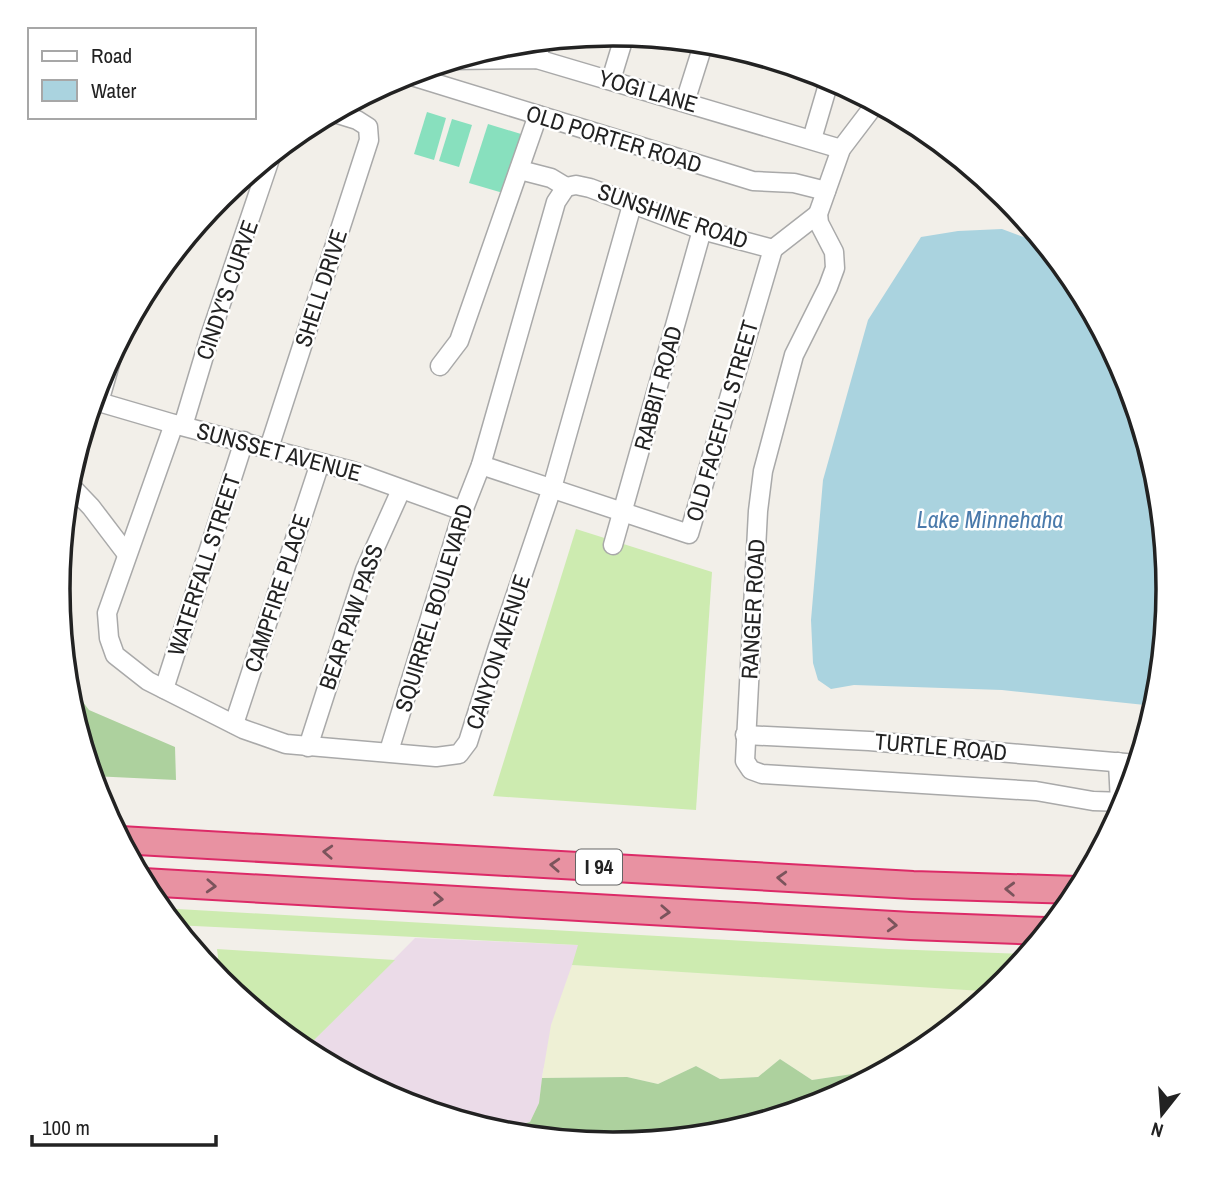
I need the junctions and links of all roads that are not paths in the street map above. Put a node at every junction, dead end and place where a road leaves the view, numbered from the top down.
1 (621, 46) edge
2 (539, 50) edge
3 (701, 53) edge
4 (537, 59) junction
5 (491, 60) edge
6 (424, 80) edge
7 (611, 80) junction
8 (827, 90) edge
9 (685, 102) junction
10 (870, 110) edge
11 (538, 115) junction
12 (344, 116) edge
13 (812, 139) junction
14 (841, 149) junction
15 (520, 170) junction
16 (266, 171) edge
17 (566, 187) junction
18 (826, 191) junction
19 (632, 205) junction
20 (818, 214) junction
21 (702, 230) junction
22 (773, 249) junction
23 (440, 366) dead end
24 (102, 403) edge
25 (179, 425) junction
26 (244, 441) junction
27 (269, 448) junction
28 (320, 463) junction
29 (481, 465) junction
30 (552, 488) junction
31 (401, 490) junction
32 (78, 494) edge
33 (463, 511) junction
34 (624, 511) junction
35 (613, 545) dead end
36 (127, 553) junction
37 (164, 689) junction
38 (234, 724) junction
39 (745, 735) junction
40 (309, 747) junction
41 (389, 751) junction
42 (1118, 762) junction
43 (1127, 763) edge
44 (1120, 780) edge
45 (1112, 802) edge
46 (131, 841) edge
47 (156, 883) edge
48 (1064, 890) edge
49 (1034, 931) edge

1 - 7 street
2 - 4 street
3 - 9 street
4 - 5 street, YOGI LANE
4 - 7 street, YOGI LANE
6 - 11 street, OLD PORTER ROAD
7 - 9 street, YOGI LANE
8 - 13 street
9 - 13 street, YOGI LANE
10 - 14 street
11 - 15 street
11 - 18 street, OLD PORTER ROAD
12 - 27 street, SHELL DRIVE
13 - 14 street, YOGI LANE
14 - 18 street
15 - 17 street, SUNSHINE ROAD
15 - 23 street
16 - 25 street, CINDY'S CURVE
17 - 19 street, SUNSHINE ROAD
17 - 29 street
18 - 20 street
19 - 21 street, SUNSHINE ROAD
19 - 30 street, CANYON AVENUE
20 - 22 street, SUNSHINE ROAD
20 - 39 street, RANGER ROAD
21 - 22 street, SUNSHINE ROAD
21 - 34 street, RABBIT ROAD
22 - 34 street, OLD FACEFUL STREET
24 - 25 street, SUNSSET AVENUE
25 - 26 street, SUNSSET AVENUE
25 - 36 street, CINDY'S CURVE
26 - 27 street, SUNSSET AVENUE
26 - 37 street, WATERFALL STREET
27 - 28 street, SUNSSET AVENUE
28 - 31 street, SUNSSET AVENUE
28 - 38 street, CAMPFIRE PLACE
29 - 30 street, OLD FACEFUL STREET
29 - 33 street, SQUIRREL BOULEVARD
30 - 34 street, OLD FACEFUL STREET
30 - 41 street, CANYON AVENUE
31 - 33 street, SUNSSET AVENUE
31 - 40 street, BEAR PAW PASS
32 - 36 street
33 - 41 street, SQUIRREL BOULEVARD
34 - 35 street, RABBIT ROAD
36 - 37 street, CANYON AVENUE
37 - 38 street, CANYON AVENUE
38 - 40 street, CANYON AVENUE
39 - 42 street, TURTLE ROAD
39 - 45 street, RANGER ROAD
40 - 41 street, CANYON AVENUE
42 - 43 street, TURTLE ROAD
42 - 44 street
48 -> 46 highway, I 94
47 -> 49 highway, I 94

